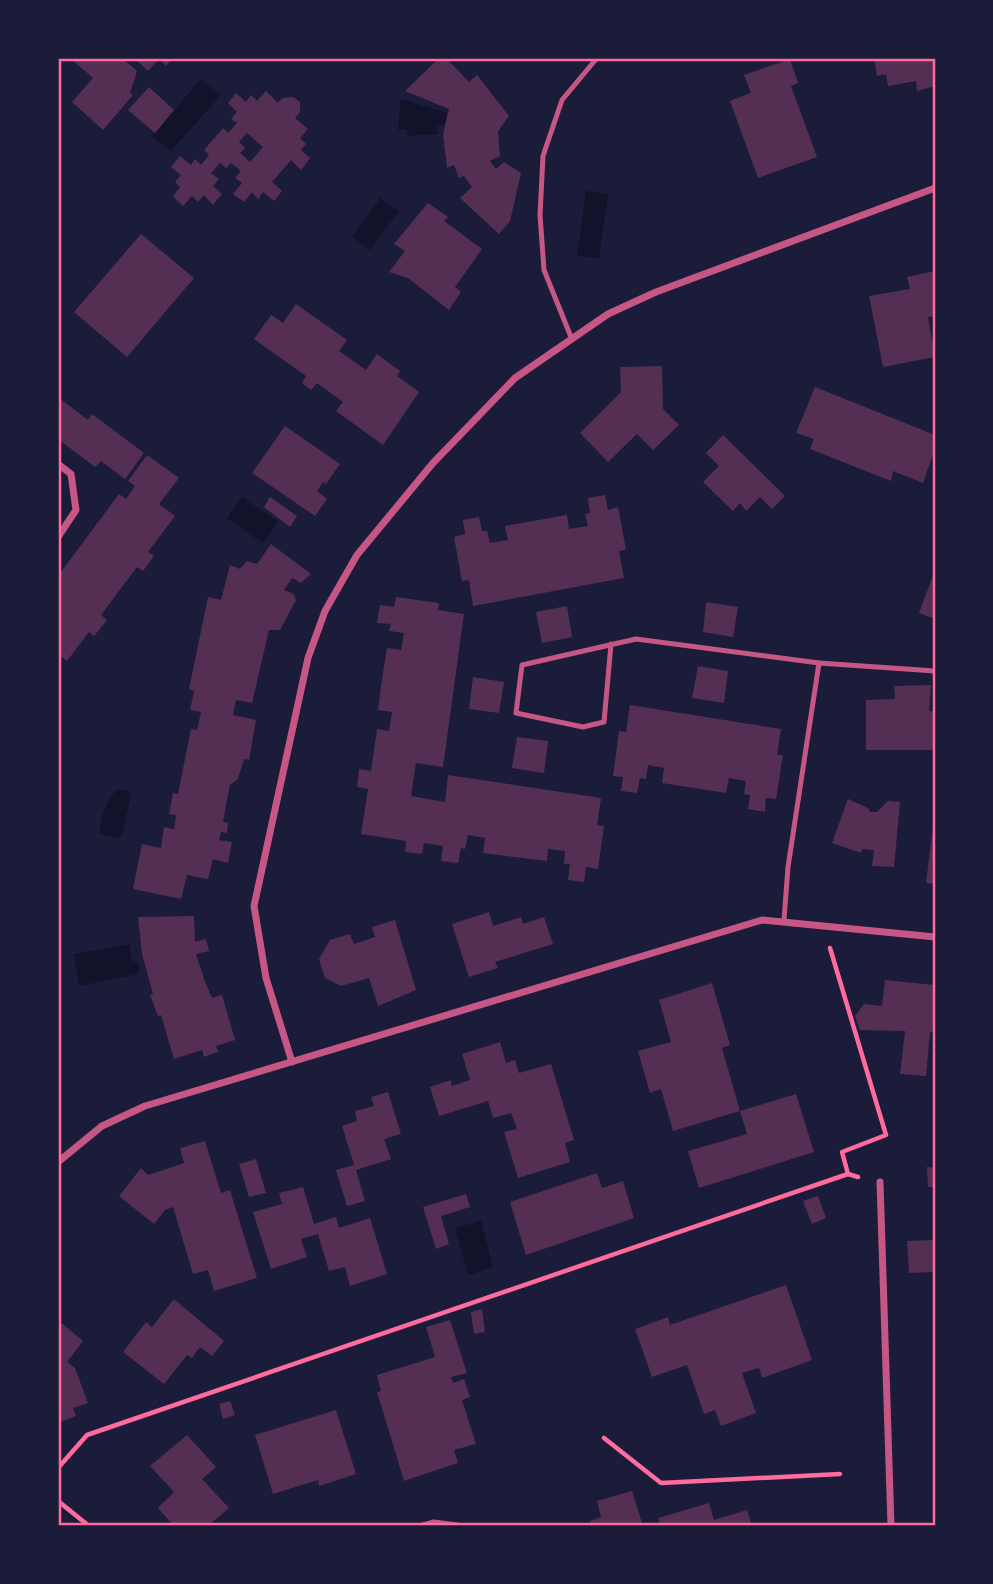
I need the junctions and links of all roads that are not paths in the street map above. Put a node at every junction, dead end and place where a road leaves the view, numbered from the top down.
1 (597, 58) edge
2 (935, 188) edge
3 (571, 337) junction
4 (58, 464) edge
5 (58, 537) edge
6 (611, 645) junction
7 (819, 663) junction
8 (935, 671) edge
9 (784, 920) junction
10 (935, 937) edge
11 (292, 1062) junction
12 (58, 1163) edge
13 (880, 1182) dead end
14 (423, 1526) edge
15 (457, 1526) edge
16 (891, 1526) edge

1 - 3 lane
2 - 3 street
3 - 11 street
4 - 5 street
6 - 6 lane
6 - 7 lane
7 - 8 lane
7 - 9 lane
9 - 10 street
9 - 11 street
11 - 12 street
13 - 16 street
14 - 15 street

